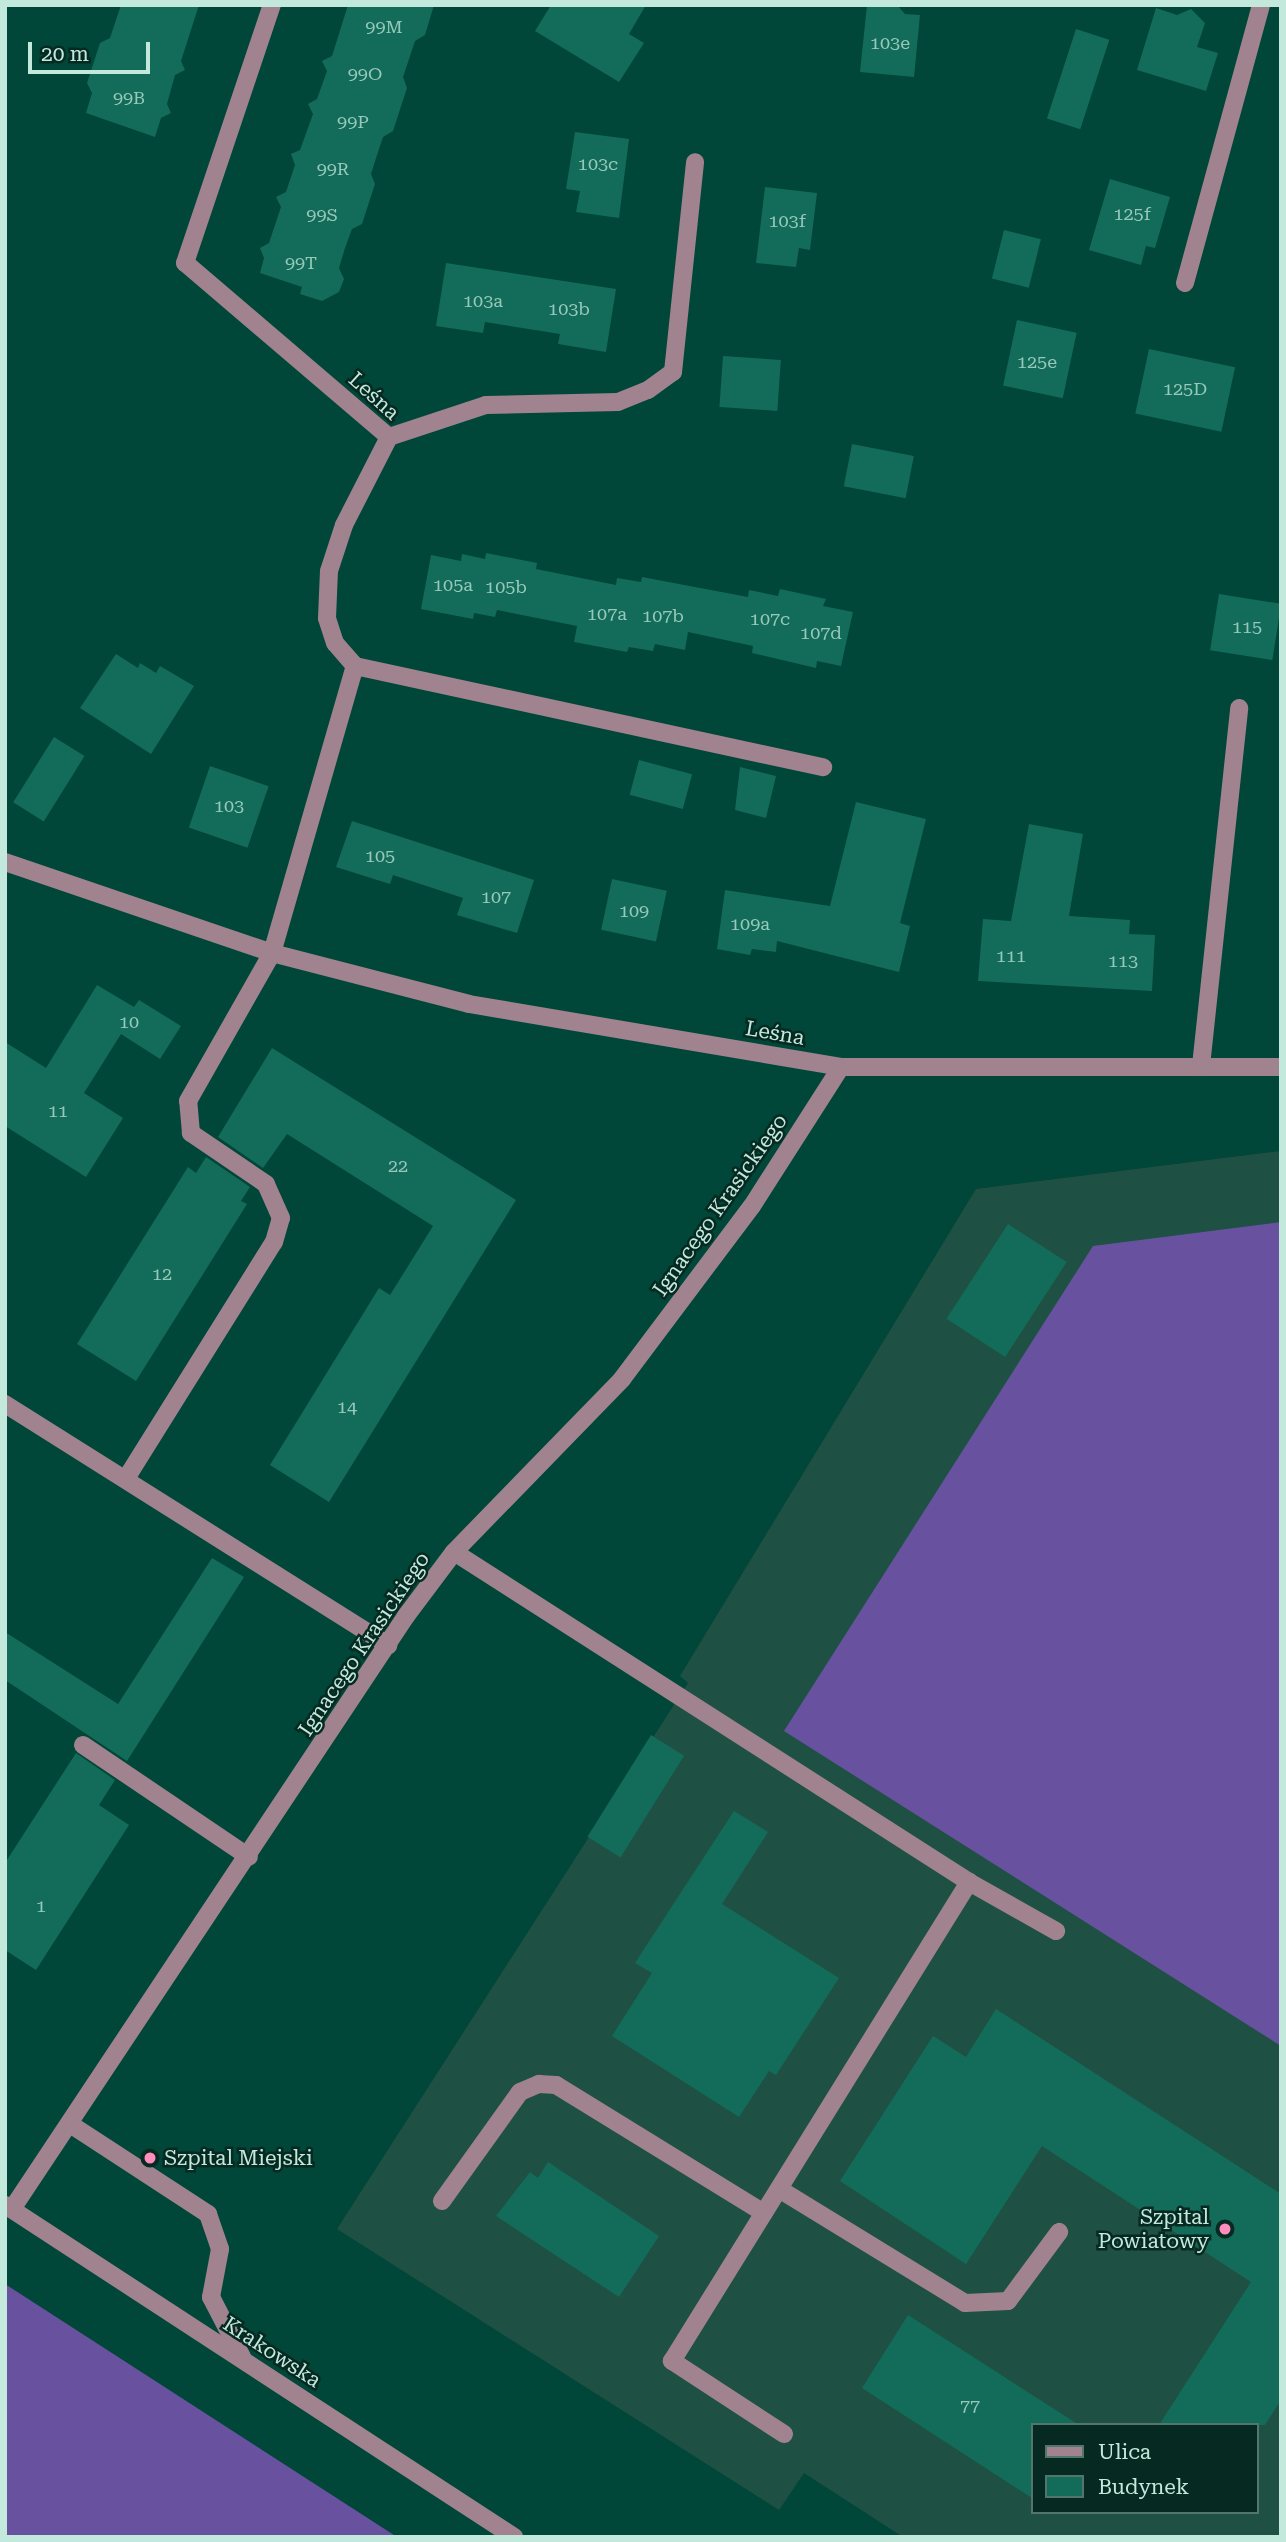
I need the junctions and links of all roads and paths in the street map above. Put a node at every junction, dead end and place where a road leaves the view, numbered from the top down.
1 (272, 5) edge
2 (1261, 5) edge
3 (695, 162) dead end
4 (1185, 283) dead end
5 (389, 437) junction
6 (355, 666) junction
7 (1239, 708) dead end
8 (823, 767) dead end
9 (5, 862) edge
10 (272, 953) junction
11 (1201, 1066) junction
12 (841, 1067) junction
13 (1281, 1067) edge
14 (5, 1404) edge
15 (127, 1477) junction
16 (454, 1552) junction
17 (388, 1645) junction
18 (83, 1745) dead end
19 (249, 1857) junction
20 (969, 1882) junction
21 (1056, 1931) dead end
22 (70, 2124) junction
23 (779, 2189) junction
24 (442, 2201) dead end
25 (8, 2207) edge
26 (764, 2213) junction
27 (1059, 2232) dead end
28 (244, 2361) junction
29 (784, 2434) dead end
30 (514, 2537) edge

1 - 5 street, Leśna
2 - 4 street
3 - 5 street
5 - 6 street, Leśna
6 - 8 street
6 - 10 street
7 - 11 street
9 - 10 street, Leśna
10 - 12 street, Leśna
10 - 15 street
11 - 12 street, Leśna
11 - 13 street, Leśna
12 - 16 street, Ignacego Krasickiego
14 - 15 street
15 - 17 street
16 - 17 street, Ignacego Krasickiego
16 - 20 street
17 - 19 street, Ignacego Krasickiego
18 - 19 street
19 - 22 street, Ignacego Krasickiego
20 - 21 street
20 - 23 street
22 - 25 street, Ignacego Krasickiego
22 - 28 street
23 - 26 street
23 - 27 street
24 - 26 street
25 - 28 street, Krakowska
26 - 29 street
28 - 30 street, Krakowska

